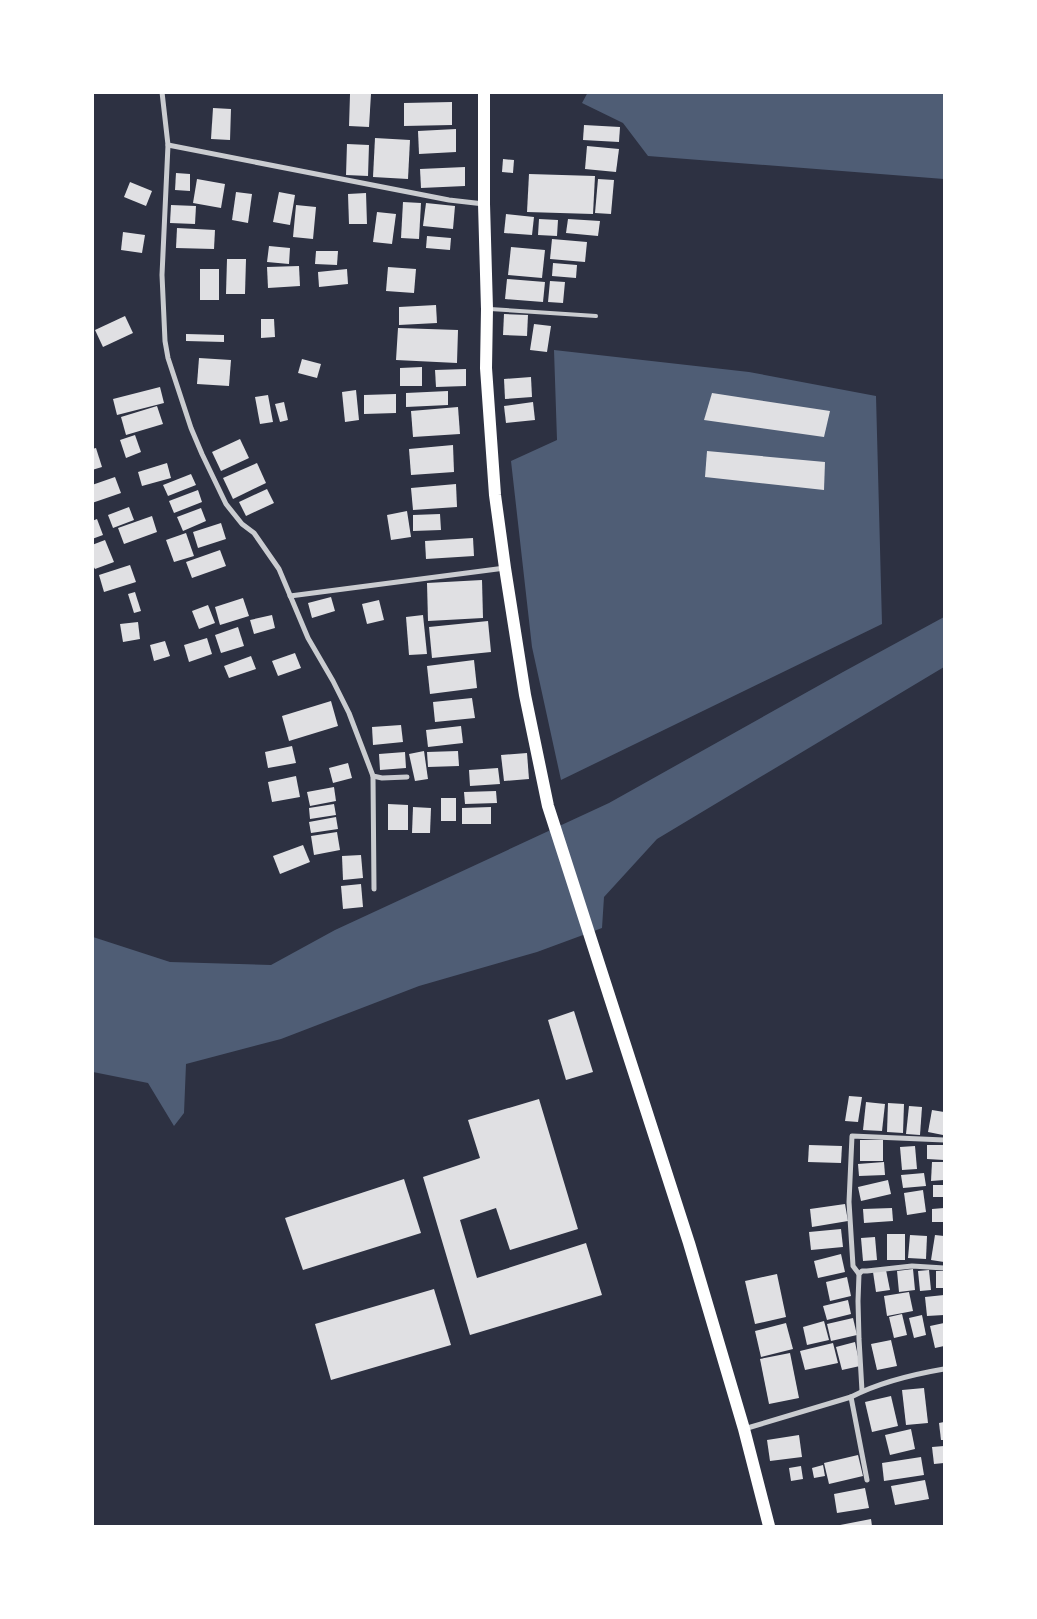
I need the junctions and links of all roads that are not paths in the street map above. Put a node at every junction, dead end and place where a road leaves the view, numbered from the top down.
1 (162, 92) edge
2 (484, 92) edge
3 (168, 145) junction
4 (484, 204) junction
5 (487, 309) junction
6 (596, 316) dead end
7 (505, 568) junction
8 (290, 596) junction
9 (373, 776) junction
10 (407, 778) dead end
11 (374, 889) dead end
12 (944, 1140) edge
13 (944, 1268) edge
14 (859, 1274) junction
15 (944, 1369) edge
16 (862, 1391) junction
17 (851, 1397) junction
18 (744, 1429) junction
19 (867, 1480) dead end
20 (769, 1526) edge

1 - 3 street
2 - 4 main road
3 - 4 street
3 - 8 street
4 - 5 main road
5 - 6 lane
5 - 7 main road
7 - 8 street
7 - 18 main road
8 - 9 street
9 - 10 street
9 - 11 street
12 - 14 street
13 - 14 street
14 - 16 street
15 - 16 street
16 - 17 street
17 - 18 street
17 - 19 street
18 - 20 main road

